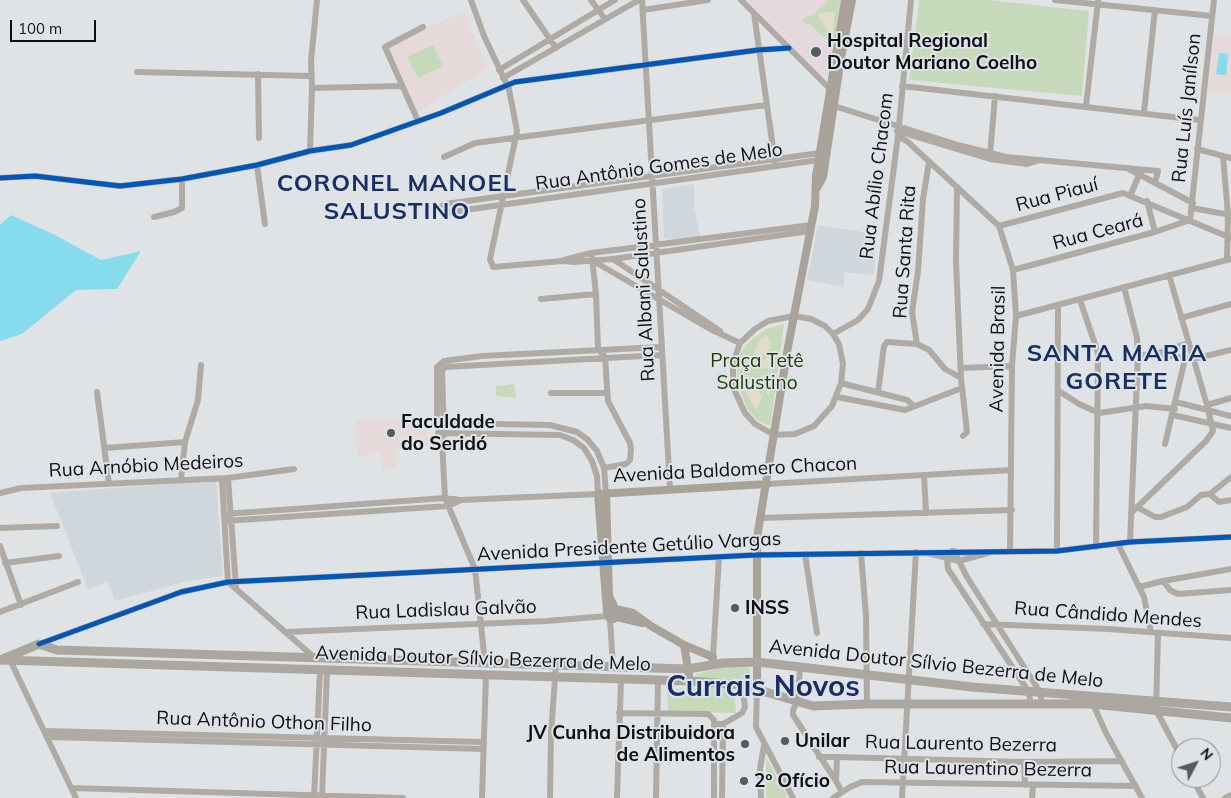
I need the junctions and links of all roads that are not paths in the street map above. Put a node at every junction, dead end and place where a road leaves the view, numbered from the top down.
1 (317, 0) edge
2 (471, 0) edge
3 (523, 0) edge
4 (591, 0) edge
5 (615, 0) edge
6 (640, 0) edge
7 (708, 0) edge
8 (741, 0) edge
9 (845, 0) edge
10 (852, 0) edge
11 (911, 0) edge
12 (1055, 0) edge
13 (1214, 0) edge
14 (1098, 2) edge
15 (598, 10) junction
16 (643, 10) junction
17 (1155, 10) junction
18 (754, 13) junction
19 (1212, 16) junction
20 (605, 19) junction
21 (423, 27) dead end
22 (550, 40) junction
23 (556, 48) junction
24 (789, 48) junction
25 (758, 50) junction
26 (646, 65) junction
27 (499, 70) junction
28 (137, 72) dead end
29 (258, 74) junction
30 (310, 76) junction
31 (503, 78) junction
32 (507, 85) junction
33 (402, 86) junction
34 (902, 86) junction
35 (312, 88) junction
36 (830, 89) junction
37 (995, 96) junction
38 (766, 105) junction
39 (834, 106) junction
40 (1086, 106) junction
41 (1144, 112) junction
42 (1199, 120) junction
43 (418, 121) junction
44 (650, 122) junction
45 (897, 130) junction
46 (517, 137) junction
47 (259, 138) dead end
48 (1197, 149) junction
49 (310, 151) junction
50 (820, 156) junction
51 (990, 156) junction
52 (1223, 156) junction
53 (444, 157) dead end
54 (1231, 158) edge
55 (774, 159) junction
56 (929, 162) junction
57 (258, 165) junction
58 (729, 165) junction
59 (776, 167) junction
60 (1124, 167) junction
61 (699, 169) junction
62 (730, 173) junction
63 (1139, 175) junction
64 (653, 176) junction
65 (700, 177) junction
66 (0, 178) edge
67 (182, 179) junction
68 (617, 180) junction
69 (1155, 183) junction
70 (653, 184) junction
71 (582, 186) junction
72 (957, 186) junction
73 (618, 188) junction
74 (817, 188) junction
75 (547, 190) junction
76 (582, 193) junction
77 (1124, 193) joint
78 (1131, 194) junction
79 (504, 196) junction
80 (548, 198) junction
81 (1147, 201) junction
82 (503, 204) junction
83 (1192, 205) junction
84 (1230, 215) edge
85 (154, 217) dead end
86 (1190, 220) junction
87 (265, 224) dead end
88 (999, 226) junction
89 (810, 228) junction
90 (1155, 232) junction
91 (1230, 237) edge
92 (656, 250) junction
93 (612, 251) junction
94 (591, 254) junction
95 (1229, 259) edge
96 (613, 260) junction
97 (563, 261) junction
98 (593, 261) junction
99 (1013, 270) junction
100 (1169, 275) junction
101 (1124, 287) junction
102 (659, 290) junction
103 (596, 294) junction
104 (541, 300) dead end
105 (660, 300) junction
106 (1080, 300) junction
107 (1231, 304) edge
108 (1058, 306) junction
109 (794, 316) junction
110 (1016, 316) junction
111 (1181, 318) junction
112 (721, 332) junction
113 (833, 334) junction
114 (740, 343) junction
115 (917, 344) junction
116 (1188, 344) junction
117 (661, 347) junction
118 (1231, 350) edge
119 (602, 353) junction
120 (1156, 354) junction
121 (661, 355) junction
122 (1138, 355) junction
123 (1185, 359) junction
124 (1194, 359) junction
125 (468, 362) junction
126 (202, 365) dead end
127 (1012, 366) junction
128 (961, 368) junction
129 (961, 378) junction
130 (841, 383) junction
131 (962, 388) junction
132 (97, 392) dead end
133 (878, 392) junction
134 (1059, 392) junction
135 (551, 393) dead end
136 (607, 393) junction
137 (837, 397) junction
138 (1231, 398) edge
139 (1176, 402) junction
140 (914, 406) junction
141 (1138, 407) junction
142 (1208, 409) junction
143 (1174, 412) junction
144 (1099, 413) junction
145 (1231, 416) edge
146 (441, 423) junction
147 (1212, 425) junction
148 (1231, 428) edge
149 (441, 433) junction
150 (774, 435) junction
151 (963, 436) dead end
152 (185, 442) junction
153 (1165, 444) dead end
154 (105, 448) junction
155 (604, 468) junction
156 (294, 469) dead end
157 (1011, 470) junction
158 (924, 475) junction
159 (1231, 477) edge
160 (225, 478) junction
161 (181, 479) junction
162 (109, 484) junction
163 (767, 484) junction
164 (670, 488) junction
165 (0, 493) edge
166 (602, 493) junction
167 (1210, 494) junction
168 (446, 498) junction
169 (461, 500) junction
170 (1231, 500) edge
171 (448, 506) junction
172 (1137, 507) junction
173 (1012, 510) junction
174 (926, 513) junction
175 (1131, 513) junction
176 (228, 517) junction
177 (760, 518) junction
178 (57, 526) dead end
179 (0, 528) edge
180 (1231, 537) edge
181 (1130, 542) junction
182 (1118, 544) junction
183 (0, 546) edge
184 (1096, 547) junction
185 (953, 551) junction
186 (1010, 551) junction
187 (1057, 551) junction
188 (919, 552) junction
189 (860, 553) junction
190 (989, 553) junction
191 (806, 554) junction
192 (755, 555) junction
193 (59, 556) dead end
194 (719, 557) junction
195 (947, 560) junction
196 (958, 561) junction
197 (606, 562) junction
198 (5, 563) junction
199 (476, 569) junction
200 (1231, 569) edge
201 (1163, 581) junction
202 (78, 582) dead end
203 (228, 582) junction
204 (236, 582) junction
205 (1139, 587) junction
206 (1231, 590) edge
207 (238, 592) junction
208 (21, 605) junction
209 (0, 612) edge
210 (612, 614) junction
211 (481, 623) junction
212 (996, 623) junction
213 (984, 624) junction
214 (286, 632) junction
215 (1154, 632) junction
216 (817, 633) dead end
217 (1231, 638) edge
218 (39, 644) junction
219 (684, 645) junction
220 (57, 650) junction
221 (0, 658) edge
222 (315, 658) junction
223 (713, 661) junction
224 (11, 662) junction
225 (54, 662) junction
226 (757, 662) junction
227 (484, 663) junction
228 (556, 665) junction
229 (613, 667) junction
230 (800, 667) junction
231 (688, 669) junction
232 (323, 671) junction
233 (866, 674) junction
234 (486, 675) junction
235 (556, 677) junction
236 (908, 678) junction
237 (621, 680) junction
238 (658, 680) junction
239 (690, 681) junction
240 (742, 685) junction
241 (972, 686) junction
242 (756, 690) junction
243 (1028, 692) junction
244 (1040, 692) junction
245 (798, 700) junction
246 (1092, 700) junction
247 (973, 703) junction
248 (1031, 703) junction
249 (867, 704) junction
250 (1042, 704) junction
251 (907, 705) junction
252 (1156, 706) junction
253 (1220, 706) junction
254 (1231, 707) edge
255 (619, 713) junction
256 (657, 714) junction
257 (1219, 717) junction
258 (1231, 718) edge
259 (714, 724) junction
260 (723, 724) junction
261 (46, 734) junction
262 (1172, 738) edge
263 (316, 742) junction
264 (323, 742) junction
265 (764, 745) junction
266 (483, 746) junction
267 (819, 757) junction
268 (837, 757) junction
269 (904, 758) junction
270 (1121, 761) junction
271 (1024, 762) junction
272 (714, 771) junction
273 (722, 772) junction
274 (836, 781) junction
275 (904, 782) junction
276 (1025, 786) junction
277 (1033, 786) junction
278 (1136, 786) junction
279 (72, 788) junction
280 (842, 792) junction
281 (1231, 795) edge
282 (314, 796) edge
283 (322, 797) edge
284 (76, 798) edge
285 (403, 798) edge
286 (482, 798) edge
287 (550, 798) edge
288 (617, 798) edge
289 (656, 798) edge
290 (714, 798) edge
291 (722, 798) edge
292 (761, 798) edge
293 (793, 798) edge
294 (833, 798) edge
295 (902, 798) edge
296 (1032, 798) edge
297 (1142, 798) edge
298 (1225, 798) edge

1 - 30 street
2 - 27 street
3 - 22 street
4 - 15 street
5 - 15 street
6 - 16 street, Rua Albani Salustino
6 - 20 street
7 - 16 street
8 - 18 street
9 - 36 main road
10 - 39 main road
11 - 34 street, Rua Abílio Chacom
12 - 14 street
13 - 19 street, Rua Luís Janílson
14 - 17 street
14 - 40 street
15 - 20 street
15 - 22 street
16 - 26 street, Rua Albani Salustino
17 - 19 street
17 - 41 street
18 - 24 street
18 - 25 street
19 - 42 street, Rua Luís Janílson
20 - 23 street
21 - 33 street
22 - 23 street
22 - 27 street
23 - 31 street
24 - 25 street
24 - 36 street
25 - 26 street
25 - 38 street
26 - 32 street
26 - 44 street, Rua Albani Salustino
27 - 31 street
28 - 29 street
29 - 30 street
29 - 47 street
30 - 35 street
31 - 32 street
32 - 43 street
32 - 46 street
33 - 35 street
33 - 43 street
34 - 37 street
34 - 45 street, Rua Abílio Chacom
35 - 49 street
36 - 50 main road
37 - 40 street
37 - 51 street
38 - 44 street
38 - 55 street
39 - 45 street, Avenida Brasil
39 - 74 main road
40 - 41 street
41 - 42 street
42 - 48 street, Rua Luís Janílson
43 - 49 street
44 - 46 street
44 - 64 street, Rua Albani Salustino
45 - 51 street
45 - 56 street, Avenida Brasil
45 - 113 street, Rua Abílio Chacom
46 - 53 street
46 - 79 street
48 - 52 street
48 - 83 street, Rua Luís Janílson
49 - 57 street
50 - 55 street, Rua Antônio Gomes de Melo
50 - 59 street, Rua Antônio Gomes de Melo
50 - 74 main road
51 - 60 street
52 - 54 street
52 - 84 street
55 - 58 street, Rua Antônio Gomes de Melo
55 - 59 street
56 - 72 street, Avenida Brasil
56 - 115 street, Rua Santa Rita
57 - 67 street
57 - 87 street
58 - 61 street, Rua Antônio Gomes de Melo
58 - 62 street
59 - 62 street, Rua Antônio Gomes de Melo
60 - 63 street
60 - 69 street
61 - 64 street, Rua Antônio Gomes de Melo
61 - 65 street
62 - 65 street, Rua Antônio Gomes de Melo
63 - 69 street
63 - 78 street
64 - 68 street, Rua Antônio Gomes de Melo
64 - 70 street, Rua Albani Salustino
65 - 70 street, Rua Antônio Gomes de Melo
66 - 67 street
67 - 85 street
68 - 71 street, Rua Antônio Gomes de Melo
68 - 73 street
69 - 83 street
70 - 73 street, Rua Antônio Gomes de Melo
70 - 92 street, Rua Albani Salustino
71 - 75 street, Rua Antônio Gomes de Melo
71 - 76 street
72 - 88 street, Avenida Brasil
72 - 128 street
73 - 76 street, Rua Antônio Gomes de Melo
74 - 89 main road
75 - 79 street, Rua Antônio Gomes de Melo
75 - 80 street
76 - 80 street, Rua Antônio Gomes de Melo
77 - 78 street, Rua Ceará
77 - 88 street, Rua Piauí
78 - 81 street, Rua Ceará
79 - 82 street
79 - 82 street, Rua Antônio Gomes de Melo
80 - 82 street, Rua Antônio Gomes de Melo
81 - 86 street, Rua Ceará
81 - 90 street
82 - 97 street
83 - 84 street
83 - 86 street, Rua Luís Janílson
84 - 91 street
86 - 90 street, Rua Ceará
86 - 91 street, Rua Ceará
88 - 99 street, Avenida Brasil
89 - 92 street
89 - 109 main road
90 - 99 street, Rua Ceará
91 - 95 street
92 - 93 street
92 - 96 street
92 - 102 street, Rua Albani Salustino
93 - 94 street
93 - 96 street
94 - 97 street
94 - 98 street
95 - 100 street
96 - 98 street
96 - 102 street
97 - 98 street
98 - 103 street
98 - 105 street
99 - 110 street, Avenida Brasil
100 - 101 street
100 - 111 street
101 - 106 street
101 - 122 street
102 - 105 street, Rua Albani Salustino
102 - 112 street
103 - 104 street
103 - 119 street
105 - 112 street
105 - 117 street, Rua Albani Salustino
106 - 108 street
106 - 144 street
107 - 111 street
108 - 110 street
108 - 134 street
109 - 113 street
109 - 114 street
109 - 150 main road
110 - 127 street, Avenida Brasil
111 - 116 street
112 - 114 street
113 - 130 street
114 - 150 street
115 - 129 street
115 - 133 street
116 - 120 street
116 - 124 street
117 - 119 street
117 - 121 street, Rua Albani Salustino
118 - 124 street
119 - 121 street
119 - 125 street
119 - 125 street
119 - 136 street
120 - 122 street
120 - 123 street
121 - 164 street, Rua Albani Salustino
122 - 141 street
123 - 124 street
123 - 139 street
124 - 142 street
125 - 146 street
126 - 152 street
127 - 128 street
127 - 157 street, Avenida Brasil
128 - 129 street
129 - 131 street
130 - 133 street
130 - 137 street
131 - 140 street
131 - 151 street
132 - 154 street
133 - 140 street
134 - 144 street
134 - 187 street
135 - 136 street
136 - 155 street
137 - 140 street
137 - 150 street
138 - 142 street
139 - 142 street
139 - 143 street
141 - 143 street
141 - 144 street
141 - 175 street
142 - 145 street
142 - 147 street
143 - 147 street
143 - 153 street
144 - 184 street
146 - 149 street
146 - 155 street
147 - 148 street
147 - 172 street
149 - 166 street
149 - 168 street
150 - 163 main road
152 - 154 street
152 - 161 street
154 - 162 street
155 - 166 street
156 - 160 street, Rua Arnóbio Medeiros
157 - 158 street, Avenida Baldomero Chacon
157 - 173 street, Avenida Brasil
158 - 163 street, Avenida Baldomero Chacon
158 - 174 street
159 - 167 street
160 - 161 street, Rua Arnóbio Medeiros
160 - 176 street
161 - 162 street, Rua Arnóbio Medeiros
162 - 165 street, Rua Arnóbio Medeiros
163 - 164 main road, Avenida Baldomero Chacon
163 - 177 main road
164 - 166 main road, Avenida Baldomero Chacon
166 - 169 street, Avenida Baldomero Chacon
166 - 197 main road
167 - 170 street
167 - 172 street
168 - 169 street, Avenida Baldomero Chacon
168 - 171 street
168 - 176 street, Avenida Baldomero Chacon
169 - 171 street, Avenida Baldomero Chacon
171 - 176 street, Avenida Baldomero Chacon
171 - 199 street
172 - 175 street
173 - 174 street
173 - 186 street, Avenida Brasil
174 - 177 street
175 - 181 street
176 - 203 street
176 - 204 street
177 - 192 main road
178 - 179 street
180 - 181 street, Avenida Presidente Getúlio Vargas
181 - 182 street, Avenida Presidente Getúlio Vargas
182 - 184 street, Avenida Presidente Getúlio Vargas
182 - 205 street
183 - 198 street
184 - 187 street, Avenida Presidente Getúlio Vargas
185 - 188 street, Avenida Presidente Getúlio Vargas
185 - 190 street, Avenida Presidente Getúlio Vargas
185 - 195 street
185 - 196 street
186 - 187 street, Avenida Presidente Getúlio Vargas
186 - 190 street, Avenida Presidente Getúlio Vargas
188 - 189 street, Avenida Presidente Getúlio Vargas
188 - 195 street, Avenida Presidente Getúlio Vargas
188 - 236 street
189 - 191 street, Avenida Presidente Getúlio Vargas
189 - 233 street
190 - 196 street, Avenida Presidente Getúlio Vargas
191 - 192 street, Avenida Presidente Getúlio Vargas
191 - 216 street
192 - 194 street, Avenida Presidente Getúlio Vargas
192 - 226 main road
193 - 198 street
194 - 197 street, Avenida Presidente Getúlio Vargas
194 - 223 street
195 - 196 street, Avenida Presidente Getúlio Vargas
195 - 213 street
196 - 212 street
197 - 199 street, Avenida Presidente Getúlio Vargas
197 - 210 main road
198 - 208 street
199 - 204 street, Avenida Presidente Getúlio Vargas
199 - 211 street
200 - 201 street
201 - 205 street
201 - 206 street
202 - 208 street
203 - 204 street, Avenida Presidente Getúlio Vargas
203 - 207 street
203 - 218 street, Avenida Presidente Getúlio Vargas
204 - 207 street
205 - 215 street
207 - 214 street
208 - 209 street
210 - 211 street, Rua Ladislau Galvão
210 - 219 main road
210 - 229 street
211 - 214 street, Rua Ladislau Galvão
211 - 227 street
212 - 213 street, Rua Cândido Mendes
212 - 215 street, Rua Cândido Mendes
212 - 244 street
213 - 243 street
214 - 222 street
215 - 217 street, Rua Cândido Mendes
215 - 252 street
218 - 220 highway, Avenida Doutor Sílvio Bezerra de Melo
218 - 221 highway, Avenida Presidente Getúlio Vargas
219 - 223 main road
219 - 231 main road
220 - 222 highway, Avenida Doutor Sílvio Bezerra de Melo
220 - 225 highway
221 - 224 highway, Avenida Doutor Sílvio Bezerra de Melo
222 - 227 highway, Avenida Doutor Sílvio Bezerra de Melo
223 - 226 highway, Avenida Doutor Sílvio Bezerra de Melo
223 - 231 highway, Avenida Doutor Sílvio Bezerra de Melo
224 - 225 highway, Avenida Doutor Sílvio Bezerra de Melo
224 - 261 street
225 - 232 highway, Avenida Doutor Sílvio Bezerra de Melo
226 - 230 highway, Avenida Doutor Sílvio Bezerra de Melo
226 - 242 main road
227 - 228 highway, Avenida Doutor Sílvio Bezerra de Melo
228 - 229 highway, Avenida Doutor Sílvio Bezerra de Melo
228 - 235 street
229 - 231 highway, Avenida Doutor Sílvio Bezerra de Melo
230 - 233 highway, Avenida Doutor Sílvio Bezerra de Melo
230 - 245 street
231 - 239 main road
232 - 234 highway, Avenida Doutor Sílvio Bezerra de Melo
232 - 263 street
232 - 264 street
233 - 236 highway, Avenida Doutor Sílvio Bezerra de Melo
233 - 249 street
234 - 235 highway, Avenida Doutor Sílvio Bezerra de Melo
234 - 266 street
235 - 237 highway, Avenida Doutor Sílvio Bezerra de Melo
235 - 287 street
236 - 241 highway, Avenida Doutor Sílvio Bezerra de Melo
236 - 251 street
237 - 238 highway, Avenida Doutor Sílvio Bezerra de Melo
237 - 255 street
238 - 239 highway, Avenida Doutor Sílvio Bezerra de Melo
238 - 256 street
239 - 240 highway, Avenida Doutor Sílvio Bezerra de Melo
240 - 242 highway, Avenida Doutor Sílvio Bezerra de Melo
240 - 260 street
241 - 243 highway, Avenida Doutor Sílvio Bezerra de Melo
241 - 247 highway
242 - 245 highway, Avenida Doutor Sílvio Bezerra de Melo
242 - 265 street
243 - 244 highway, Avenida Doutor Sílvio Bezerra de Melo
243 - 248 street
244 - 246 highway, Avenida Doutor Sílvio Bezerra de Melo
244 - 250 street
245 - 249 highway, Avenida Doutor Sílvio Bezerra de Melo
245 - 267 street
246 - 250 highway, Avenida Doutor Sílvio Bezerra de Melo
246 - 252 highway, Avenida Doutor Sílvio Bezerra de Melo
246 - 270 street
247 - 248 highway, Avenida Doutor Sílvio Bezerra de Melo
247 - 251 highway, Avenida Doutor Sílvio Bezerra de Melo
248 - 250 highway, Avenida Doutor Sílvio Bezerra de Melo
249 - 251 highway, Avenida Doutor Sílvio Bezerra de Melo
251 - 269 street
252 - 253 highway, Avenida Doutor Sílvio Bezerra de Melo
252 - 257 highway, Avenida Doutor Sílvio Bezerra de Melo
252 - 262 street
253 - 254 highway, Avenida Doutor Sílvio Bezerra de Melo
253 - 257 highway
255 - 256 street
255 - 288 street
256 - 259 street
256 - 289 street
257 - 258 highway, Avenida Doutor Sílvio Bezerra de Melo
259 - 260 street
259 - 272 street
260 - 273 street
261 - 263 street, Rua Antônio Othon Filho
261 - 279 street
263 - 264 street, Rua Antônio Othon Filho
263 - 282 street
264 - 266 street, Rua Antônio Othon Filho
264 - 283 street
265 - 292 street
265 - 293 street
266 - 286 street
267 - 268 street
267 - 274 street
268 - 269 street, Rua Laurento Bezerra
268 - 274 street, Rua Laurento Bezerra
269 - 271 street, Rua Laurento Bezerra
269 - 275 street
270 - 271 street, Rua Laurento Bezerra
270 - 278 street
271 - 276 street
272 - 273 street
272 - 290 street
273 - 291 street
274 - 280 street
275 - 276 street, Rua Laurentino Bezerra
275 - 280 street, Rua Laurentino Bezerra
275 - 295 street
276 - 277 street, Rua Laurentino Bezerra
277 - 278 street, Rua Laurentino Bezerra
277 - 296 street
278 - 297 street
279 - 282 street
279 - 284 street
280 - 294 street, Rua Laurentino Bezerra
281 - 298 street
282 - 283 street
283 - 285 street

